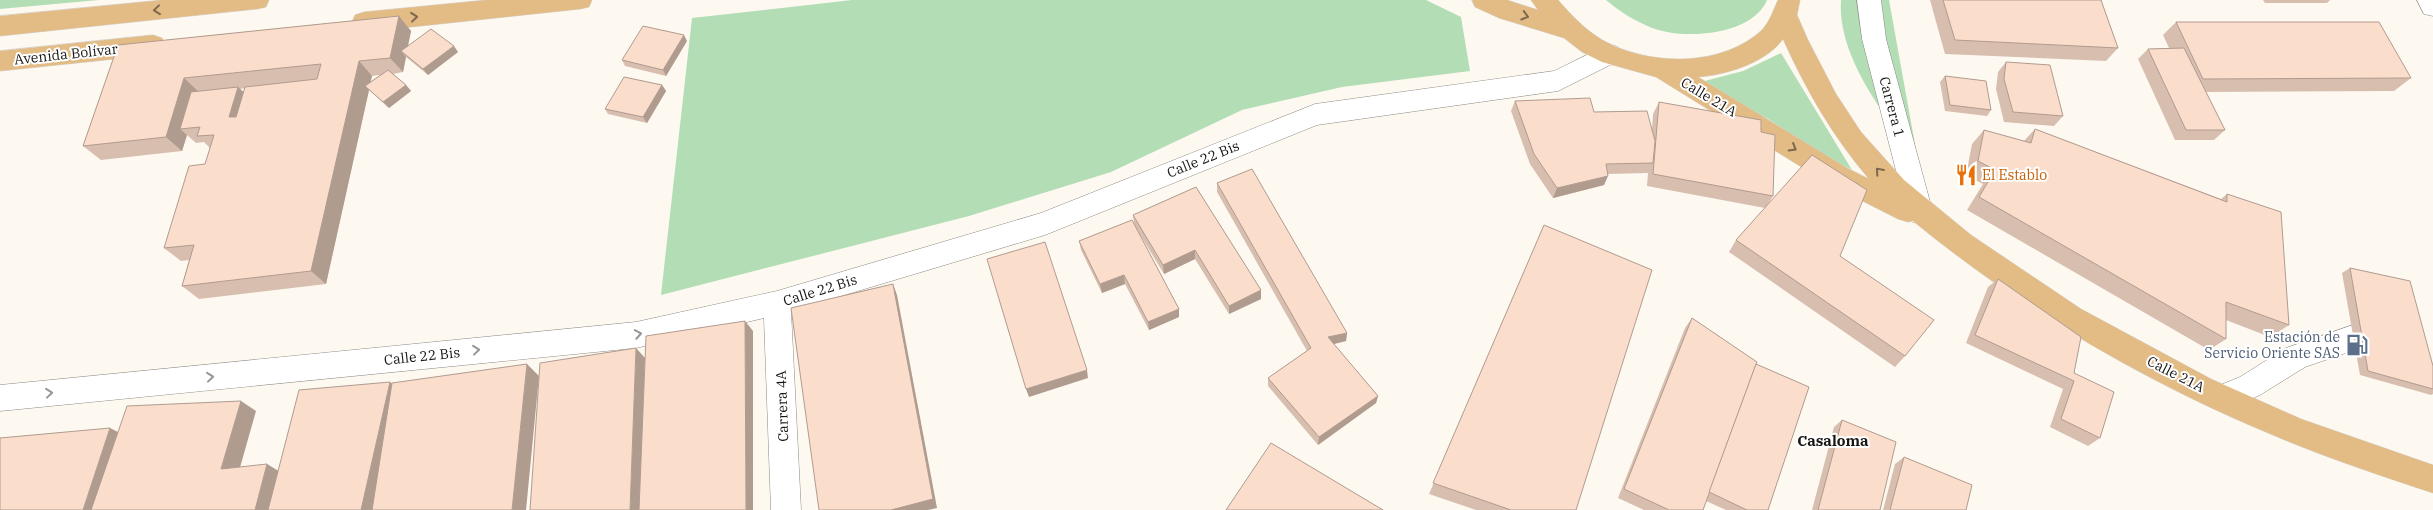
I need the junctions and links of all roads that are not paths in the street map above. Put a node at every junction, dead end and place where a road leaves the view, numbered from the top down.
1 (257, 0) edge
2 (580, 0) edge
3 (1484, 0) edge
4 (1544, 0) edge
5 (1869, 0) edge
6 (2429, 0) edge
7 (2433, 8) edge
8 (1788, 9) edge
9 (338, 25) edge
10 (0, 26) edge
11 (1568, 28) junction
12 (179, 42) edge
13 (1609, 54) junction
14 (0, 61) edge
15 (1662, 68) junction
16 (1930, 220) junction
17 (778, 303) junction
18 (2353, 338) dead end
19 (0, 398) edge
20 (2223, 398) junction
21 (2433, 479) edge
22 (786, 510) edge

1 -> 10 main road
9 -> 2 main road
3 -> 11 main road
4 - 11 main road
5 - 16 street, Carrera 1
6 - 7 street
8 - 15 main road
16 -> 8 main road, Calle 21A
11 - 13 main road
12 - 14 main road, Avenida Bolívar
13 - 15 main road
13 - 17 street, Calle 22 Bis
15 -> 16 main road, Calle 21A
16 - 20 main road, Calle 21A
19 -> 17 street, Calle 22 Bis
17 - 22 street, Carrera 4A
18 - 20 street
20 - 21 main road, Calle 21A

